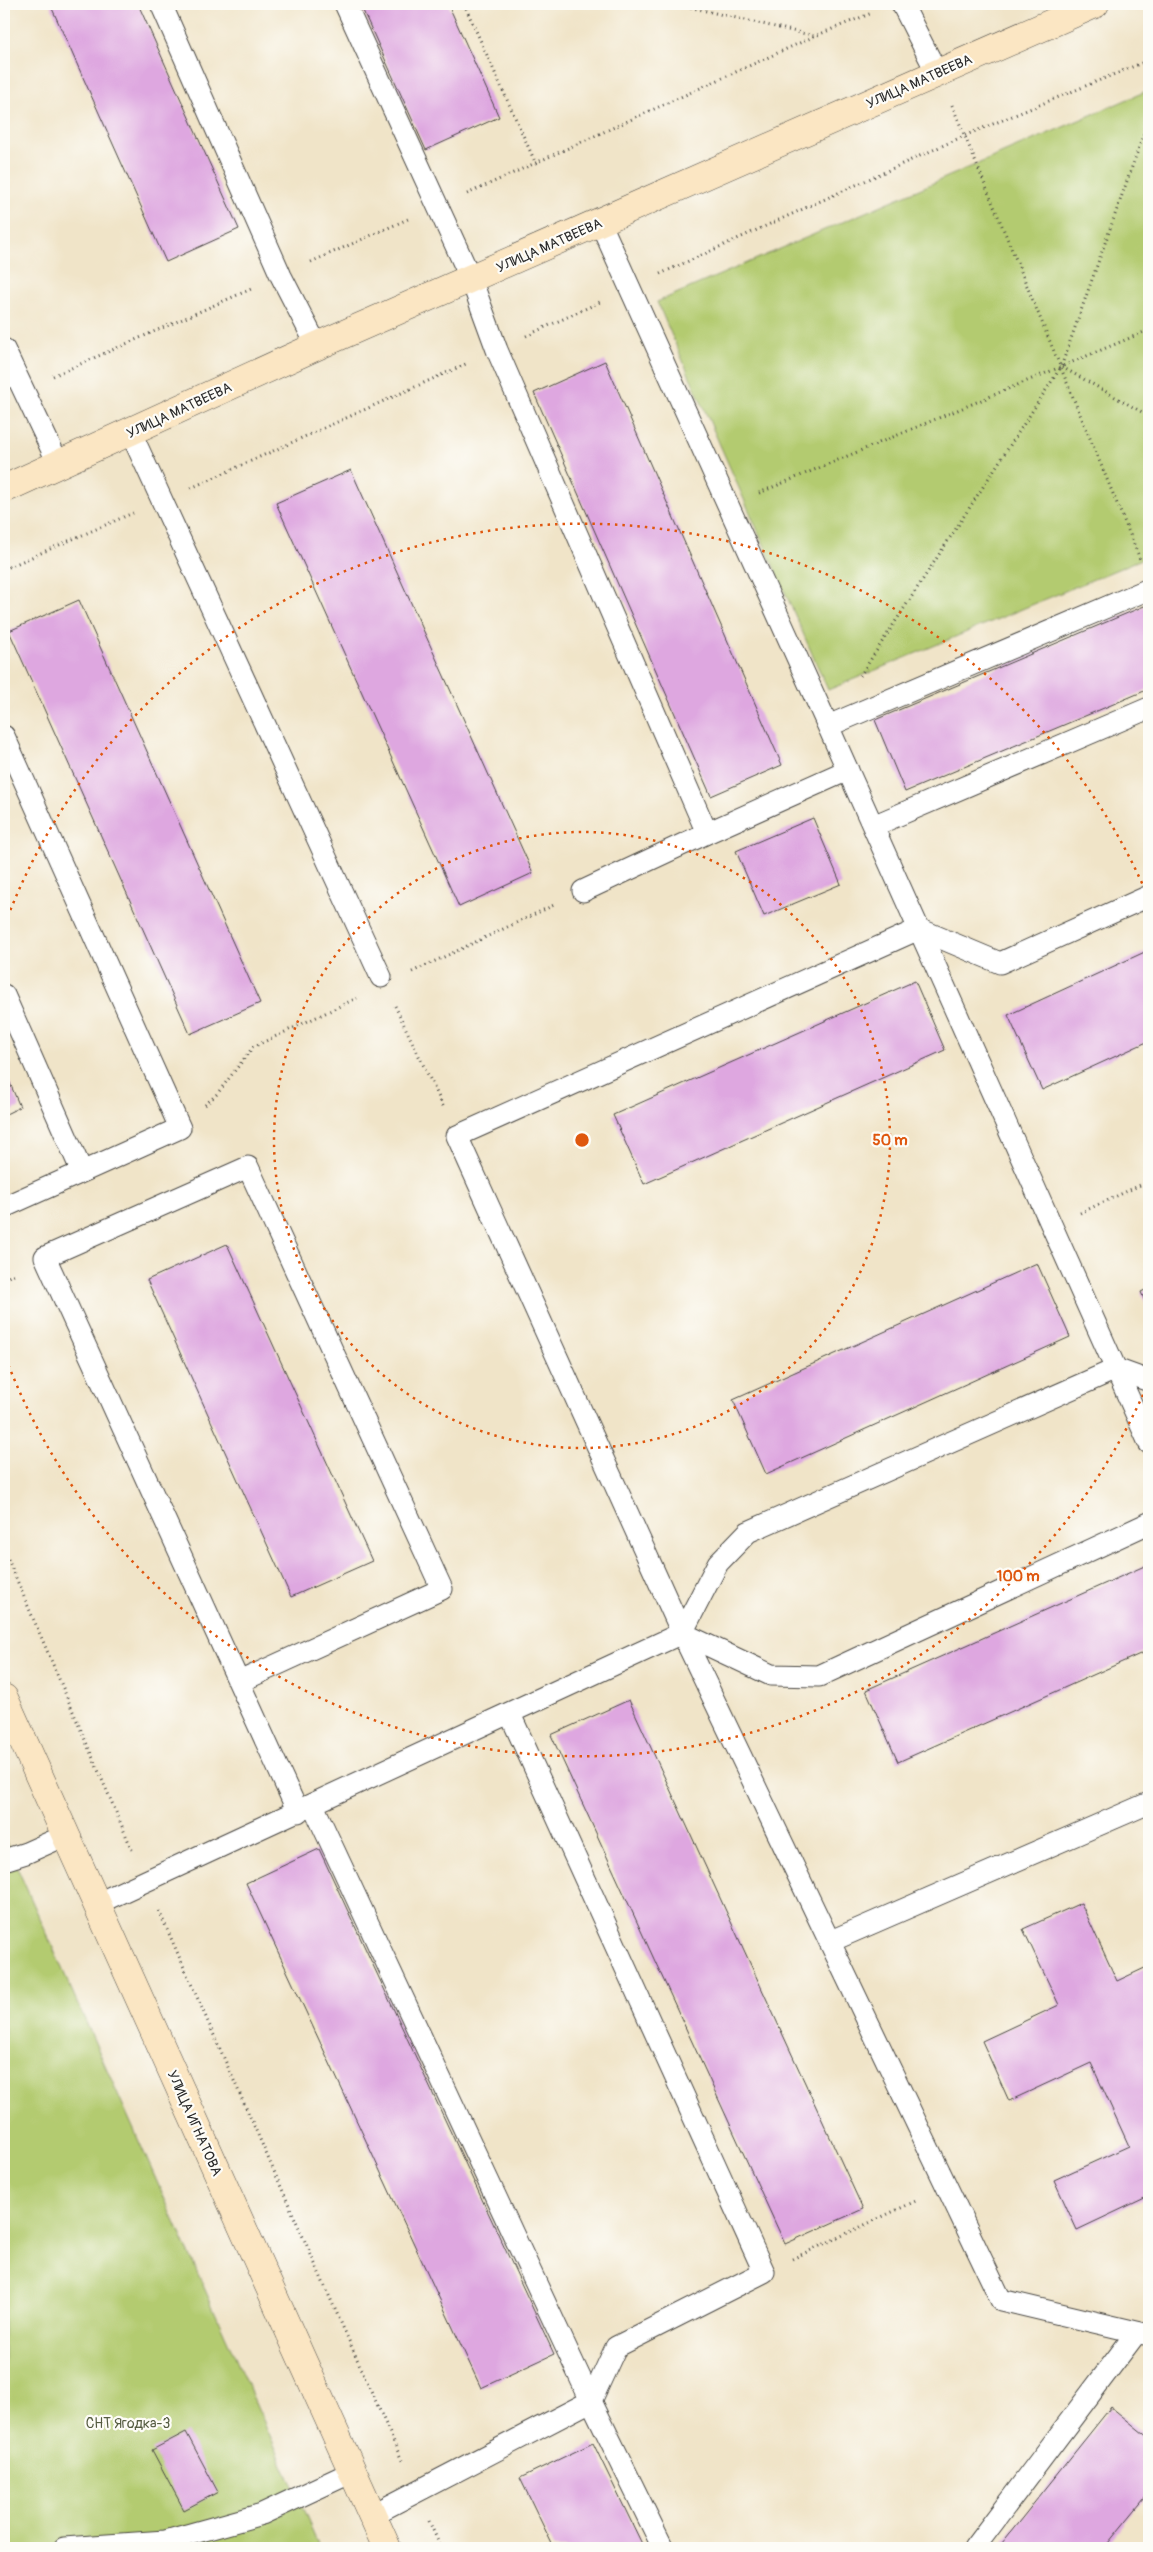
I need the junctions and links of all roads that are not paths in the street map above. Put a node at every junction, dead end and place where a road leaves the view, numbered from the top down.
1 (161, 4) edge
2 (345, 4) edge
3 (902, 4) edge
4 (1095, 4) edge
5 (937, 73) junction
6 (600, 222) junction
7 (471, 279) junction
8 (317, 346) junction
9 (4, 349) edge
10 (131, 433) junction
11 (59, 465) junction
12 (4, 490) edge
13 (1149, 589) edge
14 (1149, 708) edge
15 (828, 726) junction
16 (4, 736) edge
17 (848, 770) junction
18 (873, 826) junction
19 (707, 833) junction
20 (583, 891) dead end
21 (1149, 896) edge
22 (918, 928) junction
23 (381, 977) road end
24 (4, 995) edge
25 (82, 1172) junction
26 (4, 1207) edge
27 (1116, 1369) junction
28 (1149, 1381) edge
29 (1149, 1444) edge
30 (1149, 1523) edge
31 (682, 1633) junction
32 (239, 1682) junction
33 (4, 1698) edge
34 (510, 1714) junction
35 (1149, 1803) edge
36 (306, 1809) junction
37 (64, 1836) junction
38 (4, 1860) edge
39 (96, 1904) junction
40 (831, 1941) junction
41 (1143, 2334) edge
42 (591, 2401) junction
43 (352, 2472) junction
44 (372, 2515) junction
45 (64, 2548) edge
46 (387, 2548) edge
47 (663, 2548) edge
48 (974, 2548) edge

1 - 8 lane
2 - 7 lane
3 - 5 lane
4 - 5 main road, УЛИЦА МАТВЕЕВА
5 - 6 main road, УЛИЦА МАТВЕЕВА
6 - 7 main road, УЛИЦА МАТВЕЕВА
6 - 15 lane
7 - 8 main road, УЛИЦА МАТВЕЕВА
7 - 19 lane
8 - 10 main road, УЛИЦА МАТВЕЕВА
9 - 11 lane
10 - 11 main road, УЛИЦА МАТВЕЕВА
10 - 23 lane
11 - 12 main road, УЛИЦА МАТВЕЕВА
13 - 15 lane
14 - 18 lane
15 - 17 lane
16 - 25 lane
17 - 18 lane
17 - 19 lane
18 - 22 lane
19 - 20 lane
21 - 22 lane
22 - 27 lane
22 - 31 lane
24 - 25 lane
25 - 26 lane
27 - 28 lane
27 - 29 lane
27 - 31 lane
30 - 31 lane
31 - 34 lane
31 - 40 lane
32 - 32 lane
32 - 36 lane
33 - 37 main road, УЛИЦА ИГНАТОВА
34 - 36 lane
34 - 42 lane
35 - 40 lane
36 - 39 lane
36 - 42 lane
37 - 38 lane
37 - 39 main road, УЛИЦА ИГНАТОВА
39 - 43 main road, УЛИЦА ИГНАТОВА
40 - 41 lane
41 - 48 lane
42 - 44 lane
42 - 47 lane
43 - 44 main road, УЛИЦА ИГНАТОВА
43 - 45 lane
44 - 46 main road, УЛИЦА ИГНАТОВА

